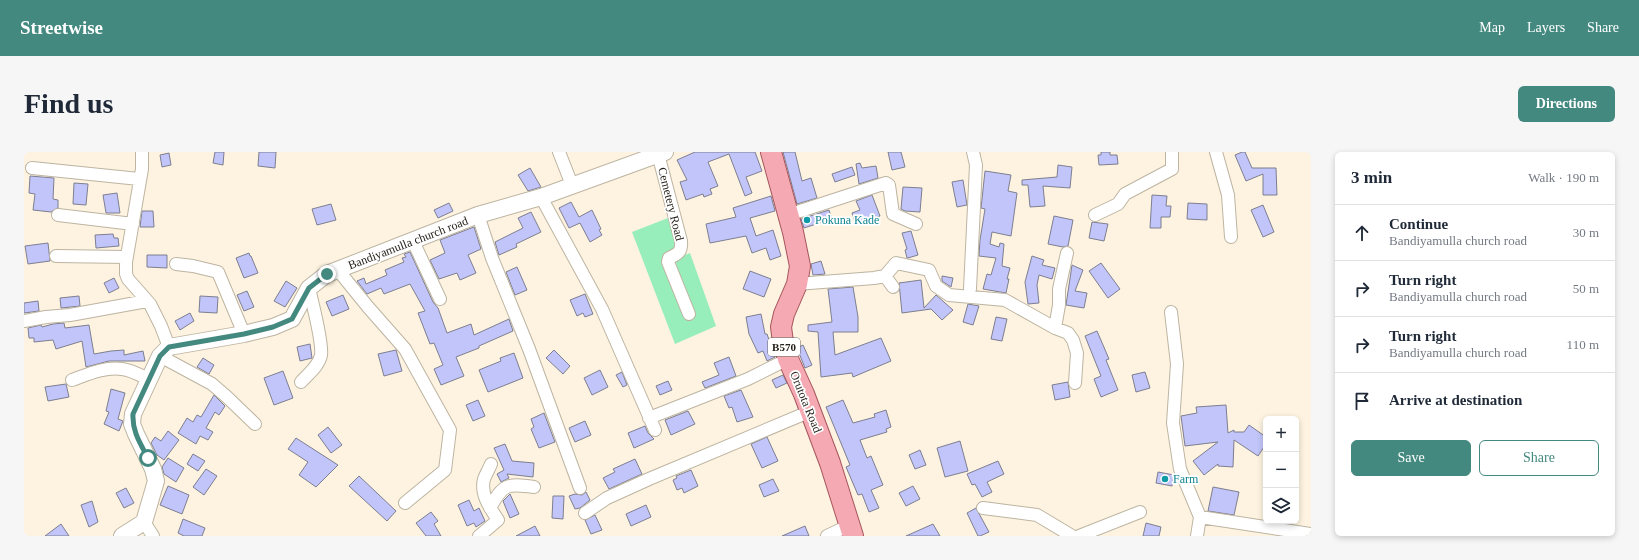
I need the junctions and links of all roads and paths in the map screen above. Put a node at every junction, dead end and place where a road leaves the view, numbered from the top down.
1 (142, 152) edge
2 (559, 152) edge
3 (771, 152) edge
4 (973, 152) edge
5 (1172, 152) edge
6 (1216, 152) edge
7 (661, 153) edge
8 (32, 168) dead end
9 (140, 179) junction
10 (572, 185) junction
11 (541, 197) junction
12 (58, 215) dead end
13 (478, 215) junction
14 (788, 215) junction
15 (1095, 215) dead end
16 (133, 224) junction
17 (916, 224) dead end
18 (1231, 237) dead end
19 (413, 240) junction
20 (1068, 253) dead end
21 (56, 256) dead end
22 (127, 257) junction
23 (176, 264) dead end
24 (338, 270) junction
25 (885, 276) junction
26 (797, 284) junction
27 (893, 287) dead end
28 (309, 288) junction
29 (970, 289) dead end
30 (440, 299) dead end
31 (147, 301) junction
32 (1171, 312) dead end
33 (689, 314) dead end
34 (24, 321) edge
35 (1055, 328) junction
36 (244, 334) junction
37 (165, 351) junction
38 (788, 359) junction
39 (148, 379) junction
40 (72, 380) dead end
41 (301, 382) dead end
42 (1075, 383) dead end
43 (811, 411) junction
44 (649, 418) junction
45 (255, 424) dead end
46 (655, 430) dead end
47 (491, 464) dead end
48 (534, 487) dead end
49 (580, 488) dead end
50 (405, 503) dead end
51 (490, 508) junction
52 (983, 508) dead end
53 (1140, 512) dead end
54 (585, 513) dead end
55 (1200, 517) junction
56 (144, 522) junction
57 (852, 531) edge
58 (1311, 534) edge
59 (122, 536) edge
60 (153, 536) edge
61 (479, 536) edge
62 (826, 536) edge
63 (1072, 536) edge
64 (1079, 536) edge
65 (1197, 536) edge

1 - 9 street
2 - 10 street
3 - 14 main road, Orutota Road / B570
4 - 29 street
5 - 15 street
6 - 18 street
7 - 10 street, Bandiyamulla church road
7 - 33 street, Cemetery Road
8 - 9 street
9 - 16 street
10 - 11 street, Bandiyamulla church road
11 - 13 street, Bandiyamulla church road
11 - 44 street
12 - 16 street
13 - 19 street, Bandiyamulla church road
13 - 49 street
14 - 17 street
14 - 26 main road, Orutota Road / B570
16 - 22 street
19 - 24 street, Bandiyamulla church road
19 - 30 street
20 - 35 street
21 - 22 street
22 - 31 street
23 - 36 street
24 - 28 street, Bandiyamulla church road
24 - 50 street
25 - 26 street
25 - 27 street
25 - 35 street
26 - 38 main road, Orutota Road / B570
28 - 36 street, Bandiyamulla church road
28 - 41 street
31 - 34 street
31 - 37 street
32 - 55 street
35 - 42 street
36 - 37 street, Bandiyamulla church road
37 - 39 street
37 - 45 street
38 - 43 main road, Orutota Road / B570
38 - 44 street
39 - 40 street
39 - 56 street
43 - 54 street
43 - 57 main road, Orutota Road / B570
44 - 46 street
47 - 51 street
48 - 51 street
51 - 61 street
52 - 63 street
53 - 64 street
55 - 58 street
55 - 65 street
56 - 59 street
56 - 60 street
57 - 62 street

